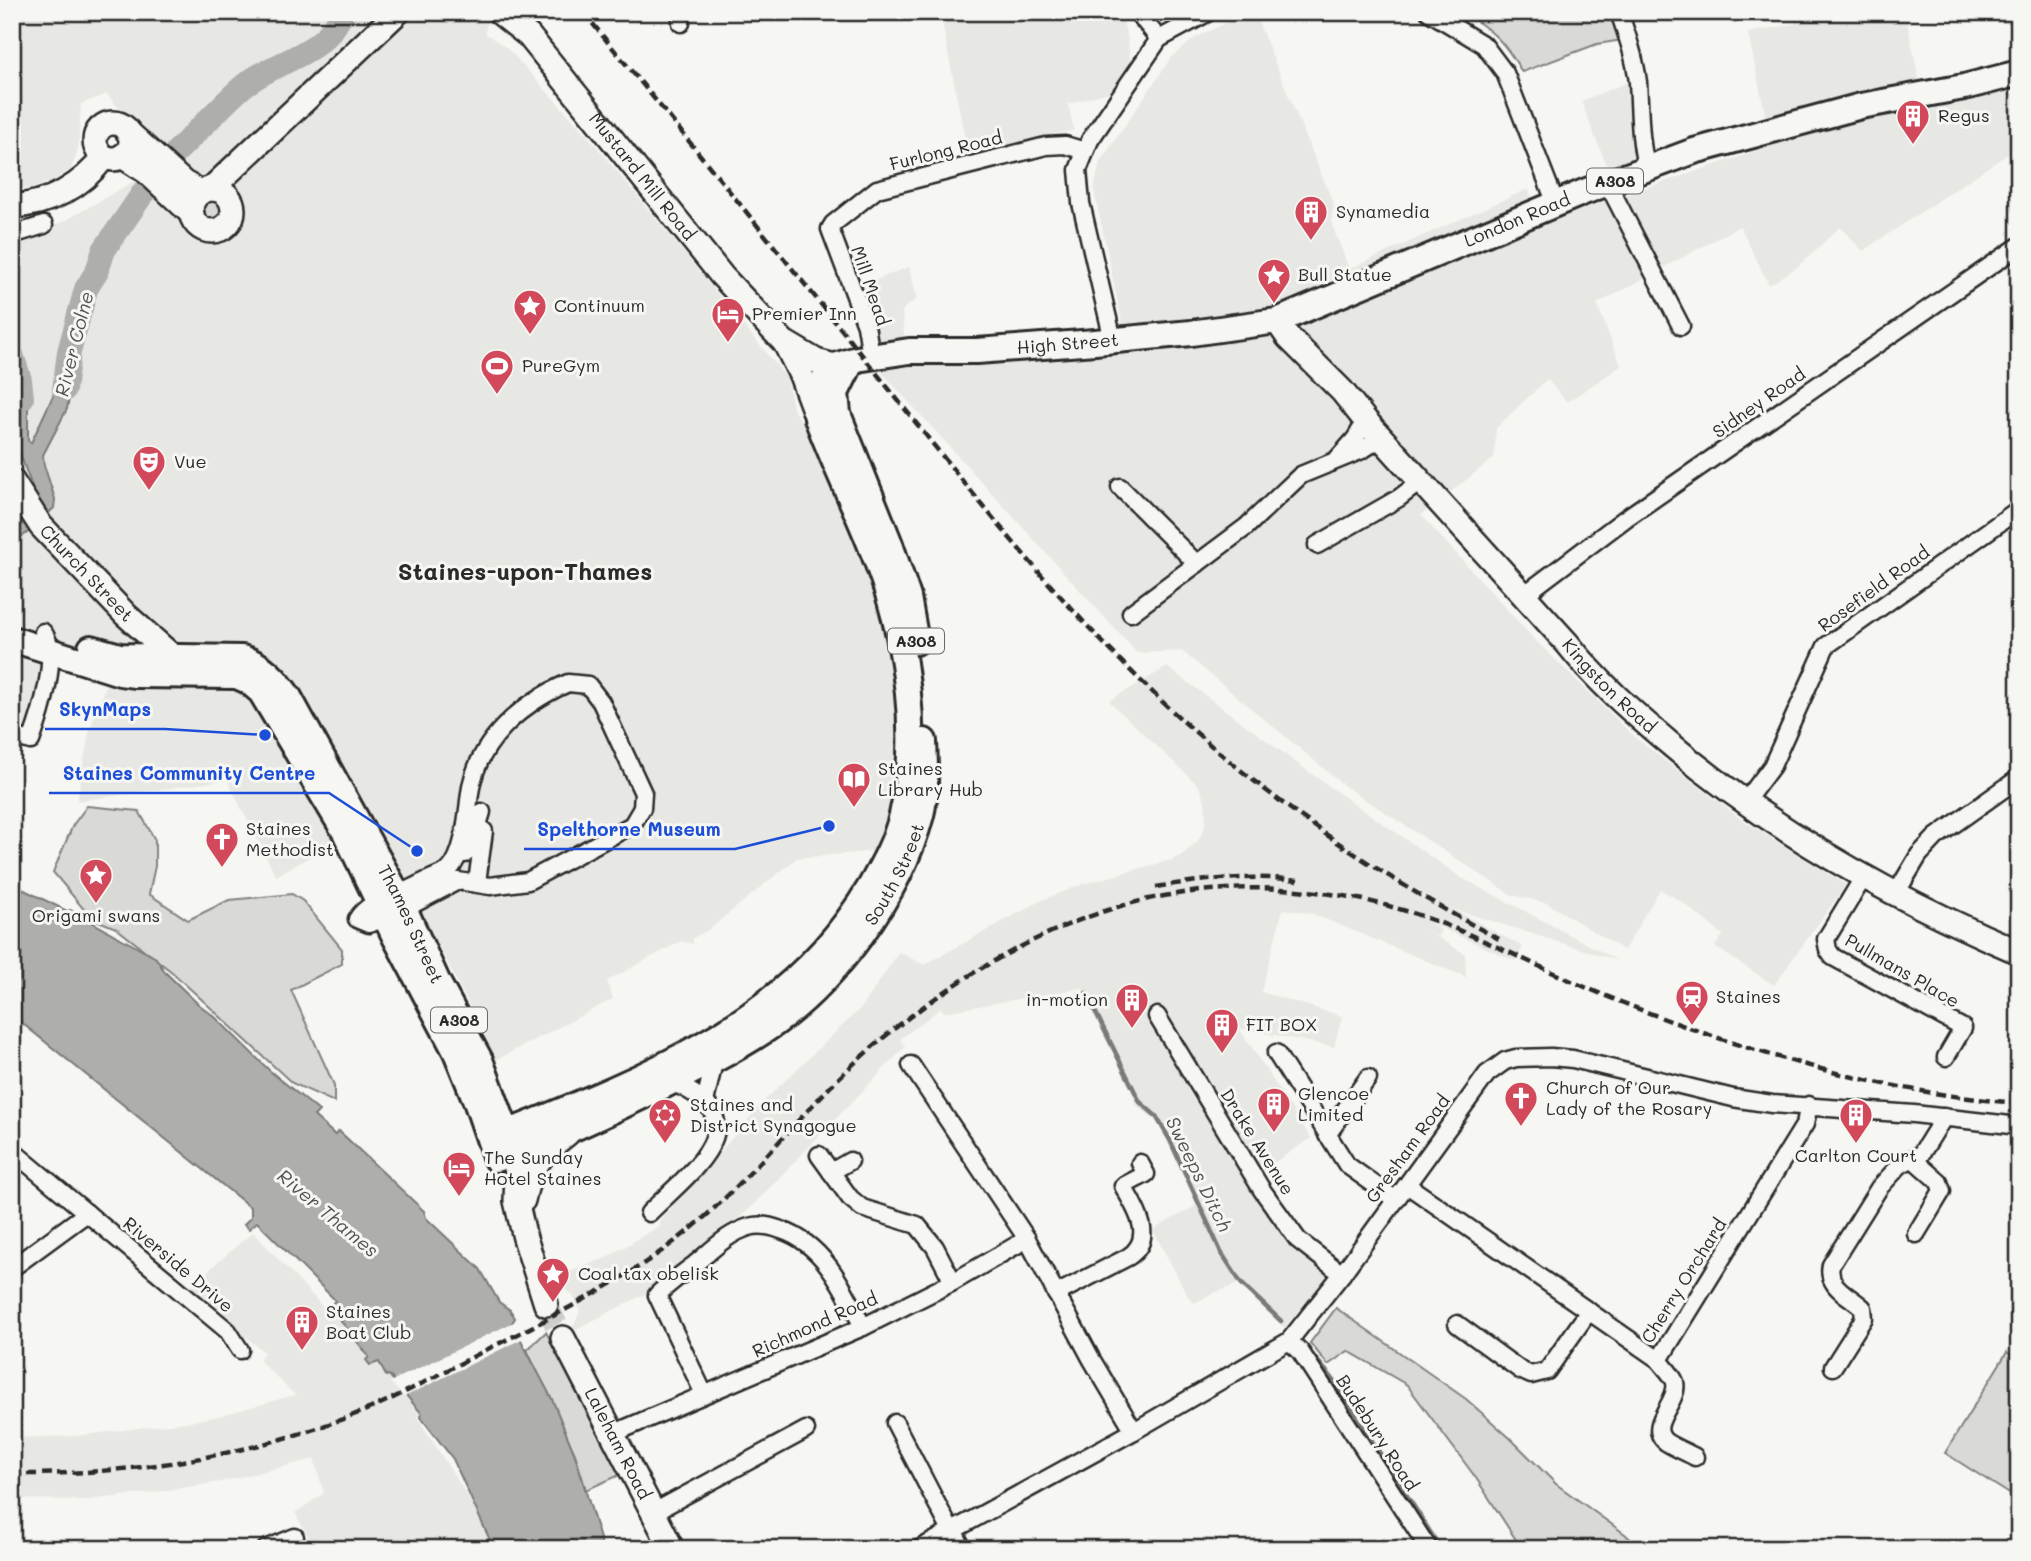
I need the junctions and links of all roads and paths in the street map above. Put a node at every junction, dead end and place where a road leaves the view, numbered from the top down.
1 (398, 12) edge
2 (499, 12) edge
3 (1137, 12) edge
4 (1209, 12) edge
5 (1429, 12) edge
6 (1619, 12) edge
7 (1159, 39) junction
8 (2017, 72) edge
9 (127, 131) junction
10 (1085, 151) junction
11 (113, 157) junction
12 (1647, 169) junction
13 (1608, 184) junction
14 (214, 193) junction
15 (1556, 204) junction
16 (16, 206) edge
17 (192, 214) junction
18 (44, 225) dead end
19 (830, 229) joint
20 (16, 234) edge
21 (2019, 246) edge
22 (1277, 321) junction
23 (1681, 327) dead end
24 (1113, 340) junction
25 (784, 342) junction
26 (837, 372) junction
27 (1374, 430) junction
28 (12, 481) edge
29 (1421, 481) junction
30 (1120, 486) dead end
31 (2019, 509) edge
32 (1317, 545) dead end
33 (1197, 564) junction
34 (1524, 595) junction
35 (1130, 613) dead end
36 (12, 622) edge
37 (12, 639) edge
38 (47, 642) junction
39 (165, 666) junction
40 (12, 736) edge
41 (2019, 778) edge
42 (1745, 802) junction
43 (460, 878) junction
44 (1863, 878) junction
45 (1895, 895) junction
46 (392, 906) junction
47 (2019, 952) edge
48 (1157, 1016) dead end
49 (1276, 1053) dead end
50 (1945, 1057) dead end
51 (714, 1062) junction
52 (911, 1065) dead end
53 (1368, 1078) dead end
54 (671, 1082) junction
55 (705, 1102) junction
56 (1810, 1105) junction
57 (1944, 1117) junction
58 (2019, 1126) edge
59 (572, 1130) junction
60 (1328, 1135) junction
61 (501, 1146) junction
62 (15, 1153) dead end
63 (819, 1155) dead end
64 (1913, 1158) junction
65 (850, 1161) dead end
66 (1140, 1163) dead end
67 (831, 1172) junction
68 (1407, 1185) junction
69 (1396, 1200) junction
70 (518, 1209) junction
71 (87, 1213) junction
72 (649, 1213) dead end
73 (1916, 1234) dead end
74 (1027, 1239) junction
75 (12, 1268) edge
76 (1342, 1274) junction
77 (953, 1282) junction
78 (1056, 1294) junction
79 (546, 1304) tunnel mouth
80 (1589, 1311) junction
81 (1457, 1324) dead end
82 (863, 1326) junction
83 (563, 1338) tunnel mouth
84 (1289, 1341) junction
85 (240, 1350) dead end
86 (1659, 1360) junction
87 (1833, 1367) dead end
88 (704, 1394) junction
89 (895, 1423) dead end
90 (806, 1430) dead end
91 (1134, 1431) junction
92 (612, 1434) junction
93 (1695, 1457) dead end
94 (654, 1512) junction
95 (952, 1531) junction
96 (295, 1536) dead end
97 (265, 1549) edge
98 (672, 1549) edge
99 (919, 1549) edge
100 (963, 1549) edge
101 (1429, 1549) edge

1 - 14 street
2 - 25 street, Mustard Mill Road
3 - 7 street
4 - 7 street
5 - 15 street
6 - 12 street
7 - 10 street
8 - 12 main road, London Road / A308
9 - 11 street
9 - 11 street
9 - 14 street
10 - 19 street, Furlong Road
10 - 24 street
11 - 16 street
11 - 17 street
12 - 13 main road, London Road / A308
13 - 15 main road, London Road / A308
13 - 23 street
14 - 17 street
14 - 17 street
15 - 22 main road, London Road / A308
16 - 20 street
18 - 20 street
19 - 26 street, Mill Mead
21 - 34 street, Sidney Road
22 - 24 main road, High Street / A308
22 - 27 street, Kingston Road
24 - 26 main road, High Street / A308
25 - 26 street, Mustard Mill Road
25 - 26 street, Mustard Mill Road
26 - 51 main road, South Street / A308
26 - 61 main road, South Street / A308
27 - 29 street, Kingston Road
27 - 33 street
28 - 39 street, Church Street
29 - 32 street
29 - 34 street, Kingston Road
30 - 33 street
31 - 42 street, Rosefield Road
33 - 35 street
34 - 42 street, Kingston Road
36 - 38 main road, A308
37 - 38 main road, A308
38 - 39 main road, A308
38 - 40 street
39 - 46 main road, Thames Street / A308
41 - 45 street
42 - 44 street, Kingston Road
43 - 43 street
43 - 46 street
44 - 45 street, Kingston Road
44 - 50 street, Pullmans Place
45 - 47 street, Kingston Road
46 - 61 main road, Thames Street / A308
48 - 76 street, Drake Avenue
49 - 60 street
51 - 54 main road, South Street / A308
51 - 55 street
52 - 74 street
53 - 60 street
54 - 55 street
54 - 59 main road, South Street / A308
55 - 72 street
56 - 57 street, Gresham Road
56 - 68 street, Gresham Road
56 - 86 street, Cherry Orchard
57 - 58 street, Gresham Road
57 - 64 street
59 - 61 main road, South Street / A308
59 - 70 street
60 - 69 street
61 - 70 street, Thames Street
62 - 71 street, Riverside Drive
63 - 67 street
64 - 73 street
64 - 87 street
65 - 67 street
66 - 78 street
67 - 77 street
68 - 69 street, Gresham Road
68 - 80 street, Cherry Orchard
69 - 76 street, Gresham Road
70 - 79 street, Thames Street
71 - 75 street
71 - 85 street, Riverside Drive
74 - 77 street, Richmond Road
74 - 78 street
76 - 84 street, Gresham Road
77 - 82 street, Richmond Road
78 - 91 street
80 - 81 street
80 - 86 street, Cherry Orchard
82 - 88 street, Richmond Road
82 - 88 street
83 - 92 street, Laleham Road
84 - 91 street, Gresham Road
84 - 101 street, Budebury Road
86 - 93 street
88 - 92 street, Richmond Road
89 - 95 street
90 - 94 street
91 - 95 street, Gresham Road
92 - 94 street, Laleham Road
94 - 98 street, Laleham Road
95 - 99 street, Gresham Road
95 - 100 street
96 - 97 street

